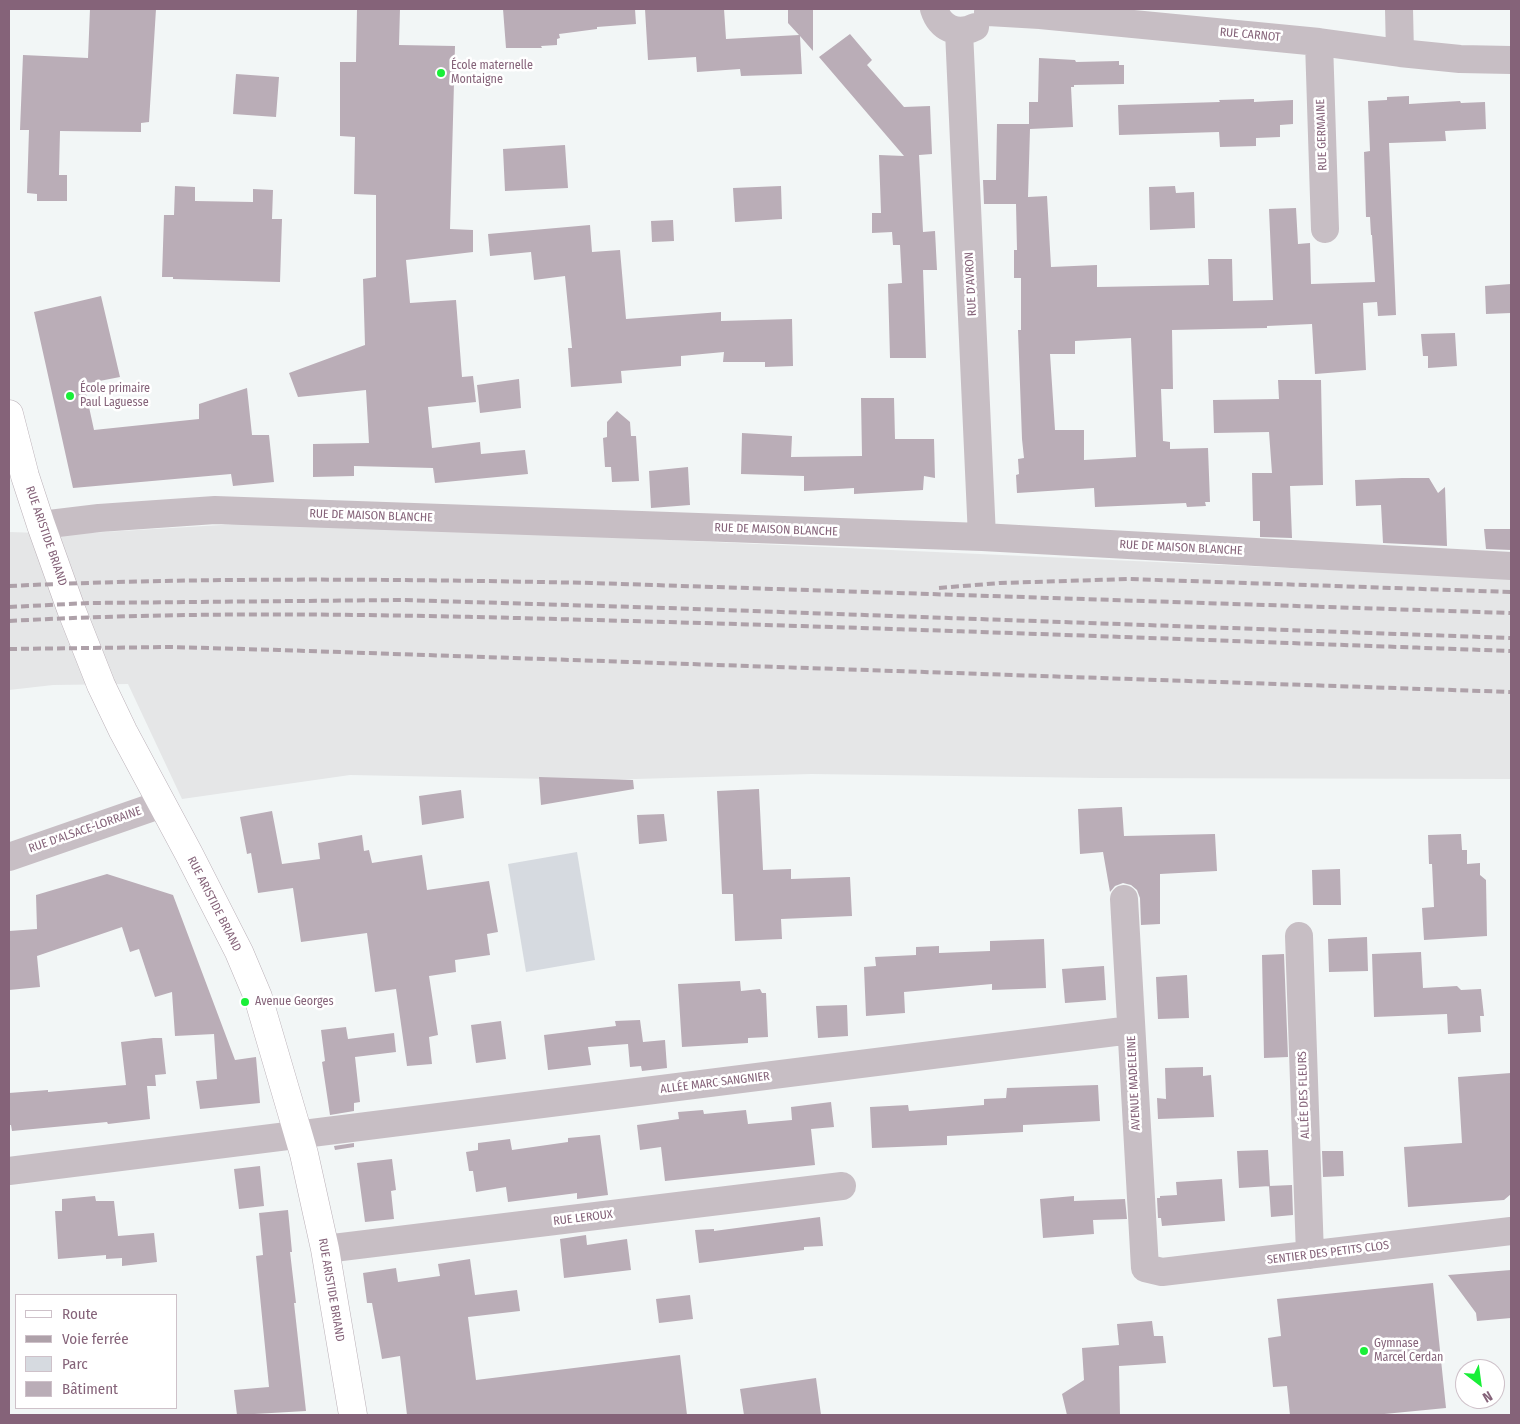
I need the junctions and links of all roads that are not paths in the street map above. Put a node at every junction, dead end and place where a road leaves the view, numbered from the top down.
1 (934, 9) edge
2 (1399, 9) edge
3 (989, 10) edge
4 (959, 31) junction
5 (1319, 42) junction
6 (1400, 53) junction
7 (1511, 60) edge
8 (1324, 229) dead end
9 (9, 414) edge
10 (41, 525) junction
11 (982, 537) junction
12 (1511, 566) edge
13 (162, 804) junction
14 (9, 857) edge
15 (1124, 899) dead end
16 (1299, 936) dead end
17 (1131, 1030) junction
18 (300, 1135) junction
19 (9, 1171) edge
20 (842, 1186) dead end
21 (1511, 1231) edge
22 (324, 1249) junction
23 (1310, 1254) junction
24 (1145, 1268) joint
25 (353, 1415) edge

1 - 4 street
2 - 6 street
3 - 4 street
3 - 5 street, RUE CARNOT
4 - 11 street, RUE D'AVRON
5 - 6 street, RUE CARNOT
5 - 8 street, RUE GERMAINE
6 - 7 street, RUE CARNOT
9 - 10 main road, RUE ARISTIDE BRIAND
10 - 11 street, RUE DE MAISON BLANCHE
10 - 13 main road, RUE ARISTIDE BRIAND
11 - 12 street, RUE DE MAISON BLANCHE
13 - 14 street, RUE D'ALSACE-LORRAINE
13 - 18 main road, RUE ARISTIDE BRIAND
15 - 17 street, AVENUE MADELEINE
16 - 23 street, ALLÉE DES FLEURS
17 - 18 street, ALLÉE MARC SANGNIER
17 - 24 street, AVENUE MADELEINE
18 - 19 street
18 - 22 main road, RUE ARISTIDE BRIAND
20 - 22 street, RUE LEROUX
21 - 23 street, SENTIER DES PETITS CLOS
22 - 25 main road, RUE ARISTIDE BRIAND
23 - 24 street, SENTIER DES PETITS CLOS

